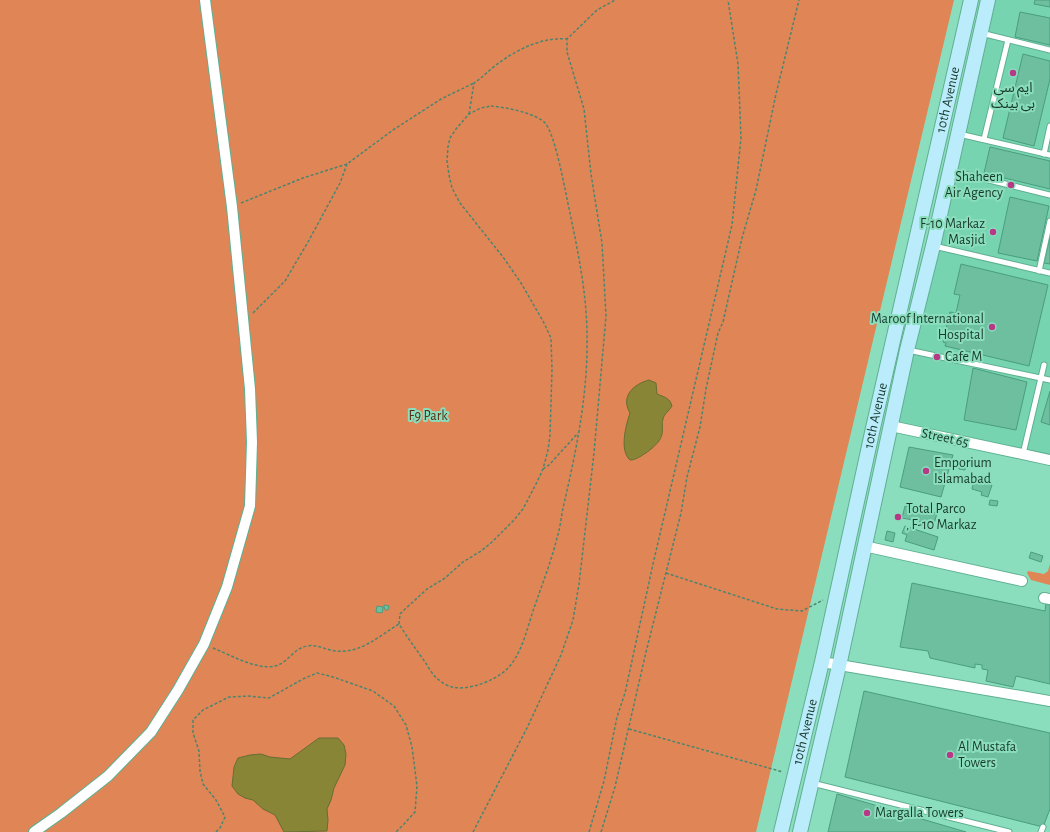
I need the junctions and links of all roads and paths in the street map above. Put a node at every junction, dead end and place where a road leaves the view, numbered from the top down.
1 (205, 0) edge
2 (615, 0) edge
3 (728, 0) edge
4 (799, 0) edge
5 (972, 0) edge
6 (988, 0) edge
7 (965, 28) junction
8 (980, 33) junction
9 (566, 40) junction
10 (1008, 40) junction
11 (1050, 50) edge
12 (474, 83) junction
13 (469, 114) junction
14 (1050, 126) edge
15 (959, 134) junction
16 (984, 139) junction
17 (1044, 154) junction
18 (1050, 155) edge
19 (347, 164) junction
20 (949, 171) junction
21 (1050, 195) edge
22 (232, 207) junction
23 (1050, 221) edge
24 (933, 246) junction
25 (1039, 270) junction
26 (1050, 273) edge
27 (902, 303) junction
28 (918, 306) junction
29 (243, 322) junction
30 (907, 350) junction
31 (1044, 365) dead end
32 (1041, 378) junction
33 (1050, 380) edge
34 (891, 426) junction
35 (579, 432) junction
36 (1023, 454) junction
37 (1050, 460) edge
38 (543, 469) junction
39 (864, 546) junction
40 (666, 572) junction
41 (1022, 581) dead end
42 (836, 595) junction
43 (399, 624) junction
44 (204, 644) junction
45 (822, 662) junction
46 (839, 666) junction
47 (1050, 701) edge
48 (629, 729) junction
49 (794, 776) junction
50 (812, 783) junction
51 (34, 832) edge
52 (216, 832) edge
53 (396, 832) edge
54 (473, 832) edge
55 (589, 832) edge
56 (601, 832) edge
57 (781, 832) edge
58 (800, 832) edge
59 (1009, 832) edge

1 - 22 street
2 - 9 path
3 - 55 path
4 - 40 path
5 - 7 main road, 10th Avenue
6 - 8 main road, 10th Avenue
7 - 8 main road
7 - 27 main road, 10th Avenue
8 - 10 lane
8 - 15 main road, 10th Avenue
9 - 12 path
9 - 54 path
10 - 11 lane
10 - 16 lane
12 - 13 path
12 - 19 path
13 - 35 path
13 - 38 path
14 - 17 lane
15 - 16 lane
15 - 20 main road, 10th Avenue
16 - 17 lane
17 - 18 lane
19 - 22 path
19 - 29 path
20 - 21 lane
20 - 24 main road, 10th Avenue
22 - 29 street
23 - 25 lane
24 - 25 lane
24 - 28 main road, 10th Avenue
25 - 26 lane
27 - 28 main road
27 - 42 main road, 10th Avenue
28 - 30 main road, 10th Avenue
29 - 44 street
30 - 32 lane
30 - 34 main road, 10th Avenue
31 - 32 lane
32 - 33 lane
32 - 36 lane
34 - 36 street, Street 65
34 - 39 main road, 10th Avenue
35 - 38 path
35 - 43 path
36 - 37 street, Street 65
38 - 43 path
39 - 41 street
39 - 46 main road, 10th Avenue
40 - 42 path
40 - 48 path
42 - 45 main road, 10th Avenue
43 - 44 path
44 - 51 street
45 - 46 street
45 - 49 main road, 10th Avenue
46 - 47 street
46 - 50 main road, 10th Avenue
48 - 49 path
48 - 56 path
49 - 57 main road, 10th Avenue
50 - 58 main road, 10th Avenue
50 - 59 lane
52 - 53 path

